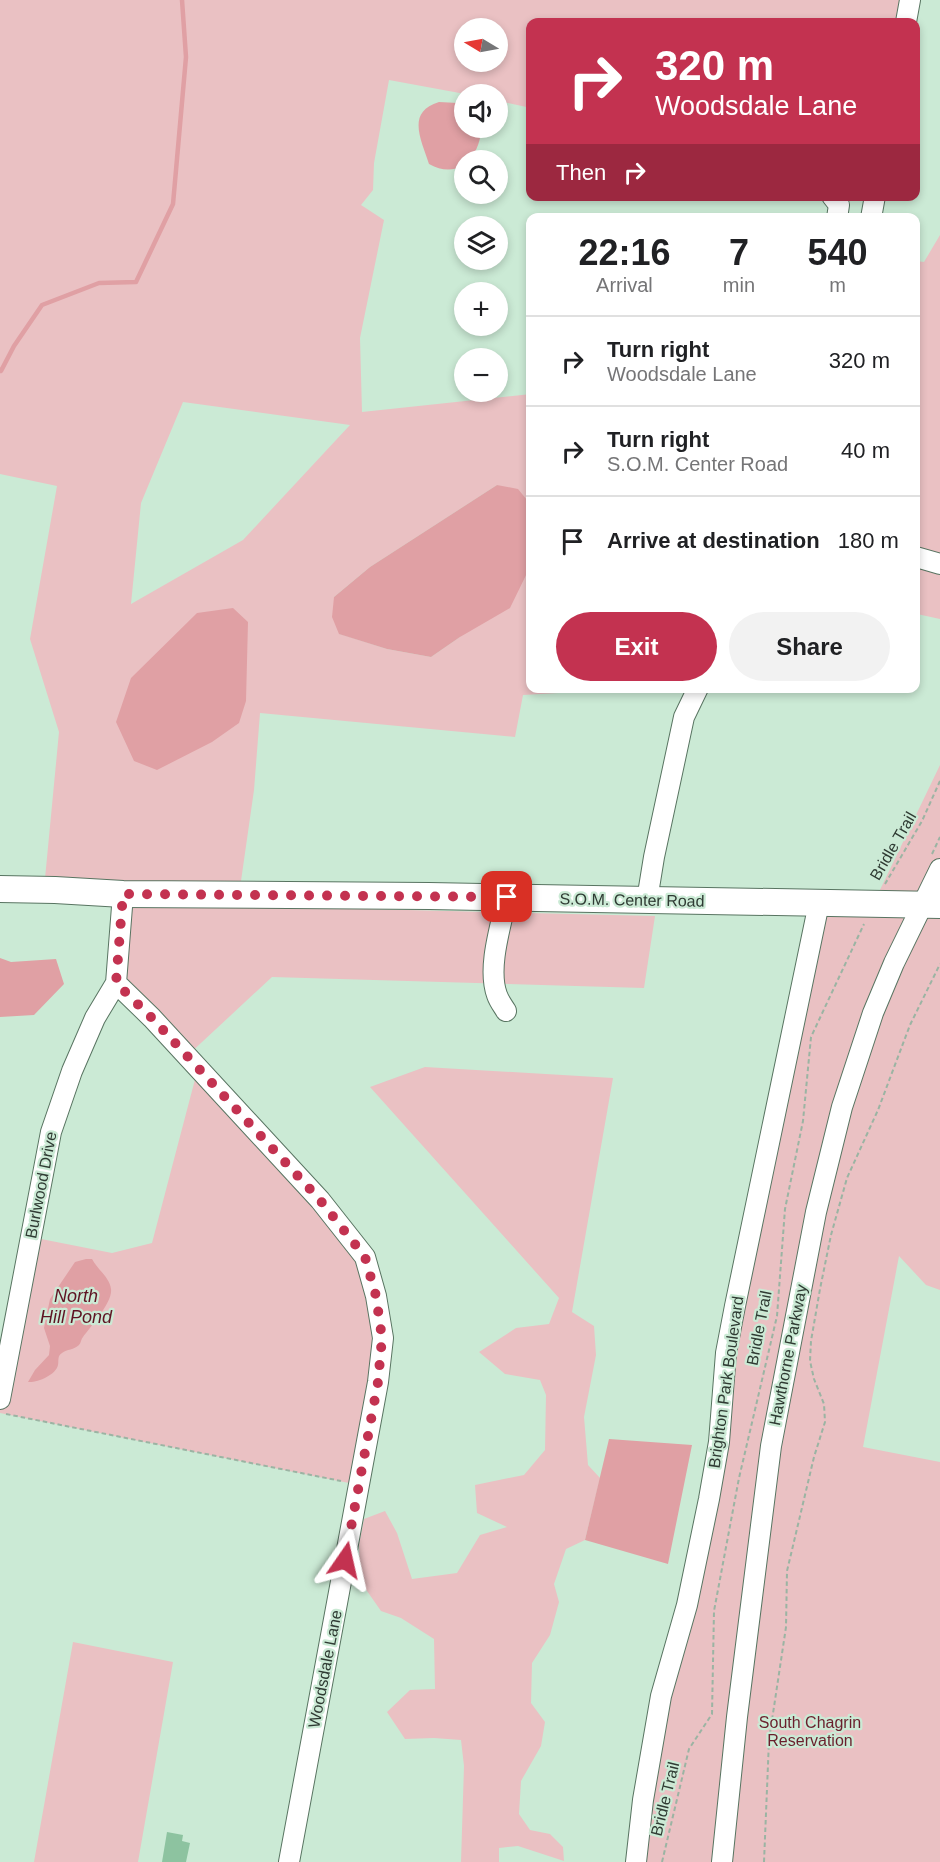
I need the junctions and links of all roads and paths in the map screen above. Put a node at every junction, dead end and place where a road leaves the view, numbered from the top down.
1 (910, 0) edge
2 (907, 18) edge
3 (920, 558) edge
4 (940, 564) edge
5 (696, 693) edge
6 (940, 781) edge
7 (940, 868) edge
8 (0, 889) edge
9 (123, 894) junction
10 (507, 897) junction
11 (647, 900) junction
12 (819, 903) junction
13 (874, 904) junction
14 (931, 905) edge
15 (940, 964) edge
16 (116, 983) junction
17 (506, 1011) dead end
18 (0, 1399) edge
19 (0, 1413) edge
20 (359, 1485) junction
21 (289, 1862) edge
22 (636, 1862) edge
23 (662, 1862) edge
24 (722, 1862) edge
25 (764, 1862) edge

1 - 2 street
3 - 4 street
5 - 11 street
6 - 13 path, Bridle Trail
7 - 14 street, Hawthorne Parkway
8 - 9 main road, S.O.M. Center Road
9 - 10 main road, S.O.M. Center Road
9 - 16 street
10 - 11 main road, S.O.M. Center Road
10 - 17 street
11 - 12 main road, S.O.M. Center Road
12 - 13 main road, S.O.M. Center Road
12 - 22 street, Brighton Park Boulevard
13 - 14 main road, S.O.M. Center Road
13 - 23 path, Bridle Trail
14 - 24 street, Hawthorne Parkway
15 - 25 path
16 - 18 street, Burlwood Drive
16 - 20 street, Woodsdale Lane
19 - 20 path
20 - 21 street, Woodsdale Lane

